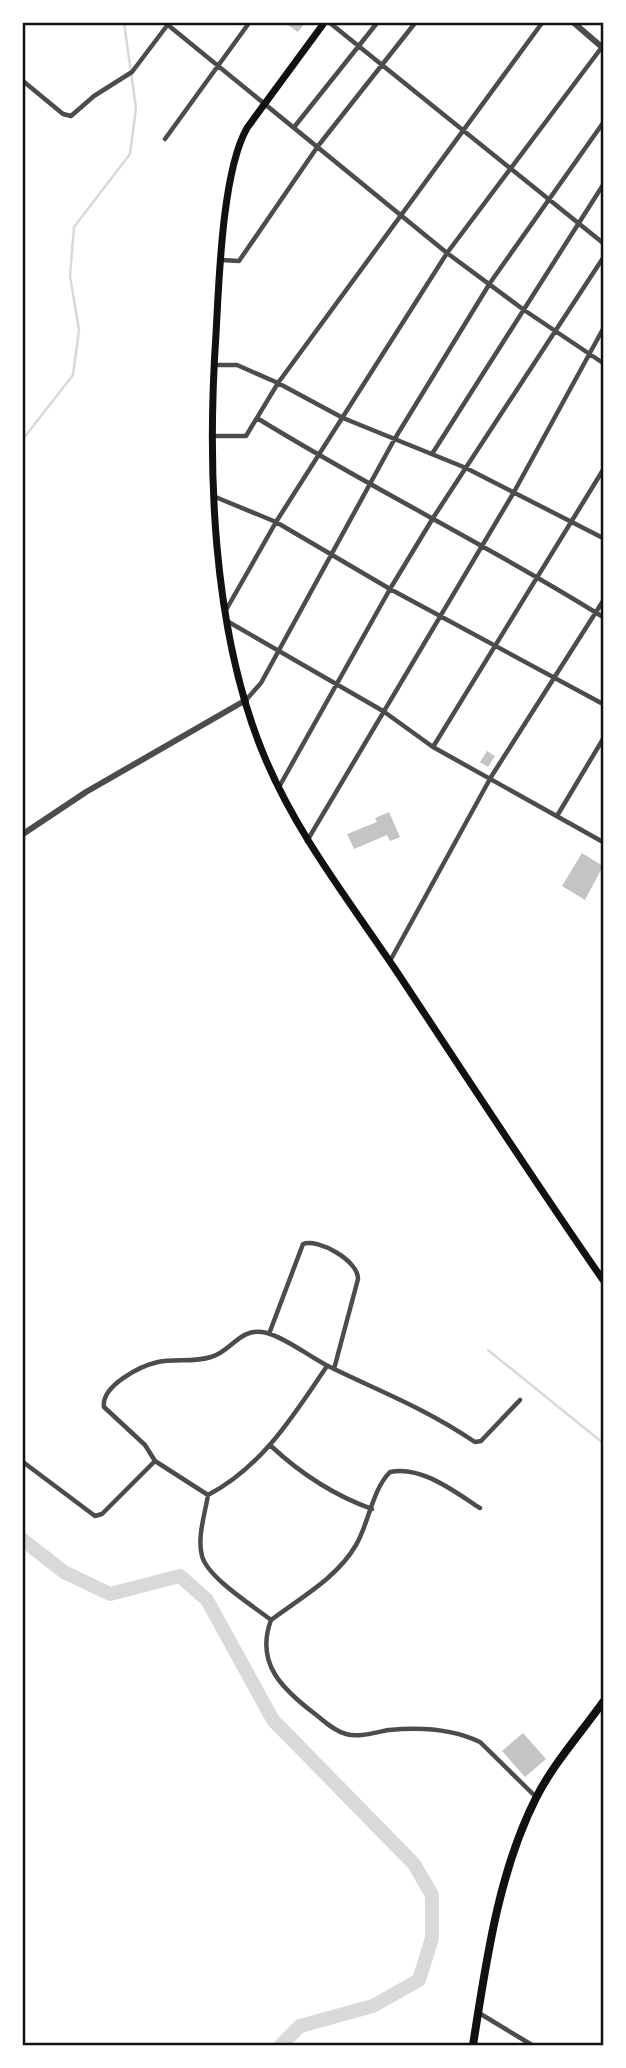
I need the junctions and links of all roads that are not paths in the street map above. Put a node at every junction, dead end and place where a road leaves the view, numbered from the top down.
1 (249, 23) edge
2 (324, 23) edge
3 (330, 23) edge
4 (377, 23) edge
5 (415, 23) edge
6 (542, 23) edge
7 (574, 23) edge
8 (169, 24) edge
9 (359, 46) junction
10 (603, 48) edge
11 (384, 65) junction
12 (218, 66) junction
13 (23, 81) edge
14 (264, 103) junction
15 (603, 123) edge
16 (295, 126) junction
17 (462, 131) junction
18 (165, 139) dead end
19 (318, 146) junction
20 (508, 169) junction
21 (603, 185) edge
22 (547, 201) junction
23 (401, 212) junction
24 (577, 224) junction
25 (603, 243) edge
26 (447, 253) junction
27 (603, 258) edge
28 (220, 260) junction
29 (490, 283) junction
30 (524, 310) junction
31 (603, 330) edge
32 (556, 331) junction
33 (589, 354) junction
34 (603, 363) edge
35 (214, 365) junction
36 (278, 383) junction
37 (257, 418) junction
38 (344, 418) junction
39 (212, 435) junction
40 (394, 440) junction
41 (432, 454) junction
42 (319, 457) junction
43 (466, 468) junction
44 (603, 470) edge
45 (370, 484) junction
46 (513, 492) junction
47 (213, 496) junction
48 (433, 518) junction
49 (572, 520) junction
50 (276, 522) junction
51 (603, 538) edge
52 (481, 545) junction
53 (330, 555) junction
54 (534, 577) junction
55 (390, 589) junction
56 (603, 601) edge
57 (226, 611) junction
58 (596, 612) junction
59 (441, 614) junction
60 (603, 617) edge
61 (228, 621) junction
62 (495, 645) junction
63 (279, 649) junction
64 (554, 677) junction
65 (338, 683) junction
66 (246, 700) junction
67 (603, 704) edge
68 (383, 711) junction
69 (603, 739) edge
70 (433, 747) junction
71 (491, 777) junction
72 (279, 788) junction
73 (557, 816) junction
74 (23, 834) edge
75 (307, 841) junction
76 (603, 842) edge
77 (390, 961) junction
78 (603, 1280) edge
79 (270, 1334) junction
80 (327, 1366) junction
81 (334, 1369) junction
82 (520, 1400) dead end
83 (271, 1446) junction
84 (155, 1461) junction
85 (23, 1462) edge
86 (208, 1495) junction
87 (480, 1508) dead end
88 (372, 1509) junction
89 (271, 1620) junction
90 (603, 1702) edge
91 (536, 1798) junction
92 (478, 2012) junction
93 (473, 2045) edge
94 (532, 2045) edge

1 - 12 street
2 - 14 main road
3 - 9 street
4 - 9 street
5 - 11 street
6 - 17 street
7 - 10 street
8 - 12 street
8 - 13 street
9 - 11 street
9 - 16 street
10 - 20 street
11 - 17 street
11 - 19 street
12 - 14 street
12 - 18 street
14 - 16 street
14 - 28 main road
15 - 22 street
16 - 19 street
17 - 20 street
17 - 23 street
19 - 23 street
19 - 28 street
20 - 22 street
20 - 26 street
21 - 24 street
22 - 24 street
22 - 29 street
23 - 26 street
23 - 36 street
24 - 25 street
24 - 30 street
26 - 29 street
26 - 38 street
27 - 32 street
28 - 35 main road
29 - 30 street
29 - 40 street
30 - 32 street
30 - 41 street
31 - 33 street
32 - 33 street
32 - 43 street
33 - 34 street
33 - 46 street
35 - 36 street
35 - 39 main road
36 - 37 street
36 - 38 street
37 - 39 street
37 - 42 street
38 - 40 street
38 - 42 street
39 - 47 main road
40 - 41 street
40 - 45 street
41 - 43 street
42 - 45 street
42 - 50 street
43 - 46 street
43 - 48 street
44 - 49 street
45 - 48 street
45 - 53 street
46 - 49 street
46 - 52 street
47 - 50 street
47 - 57 main road
48 - 52 street
48 - 55 street
49 - 51 street
49 - 54 street
50 - 53 street
50 - 57 street
52 - 54 street
52 - 59 street
53 - 55 street
53 - 63 street
54 - 58 street
54 - 62 street
55 - 59 street
55 - 65 street
56 - 58 street
57 - 61 main road
58 - 60 street
58 - 64 street
59 - 62 street
59 - 68 street
61 - 63 street
61 - 66 main road
62 - 64 street
62 - 70 street
63 - 65 street
63 - 66 street
64 - 67 street
64 - 71 street
65 - 68 street
65 - 72 street
66 - 72 main road
66 - 74 street
68 - 70 street
68 - 75 street
69 - 73 street
70 - 71 street
71 - 73 street
71 - 77 street
72 - 75 main road
73 - 76 street
75 - 77 main road
77 - 78 main road
79 - 80 street
79 - 81 street
79 - 84 street
80 - 81 street
80 - 83 street
81 - 82 street
83 - 86 street
83 - 88 street
84 - 85 street
84 - 86 street
86 - 89 street
87 - 88 street
88 - 89 street
89 - 91 street
90 - 91 highway
91 - 92 highway
92 - 93 highway
92 - 94 street

